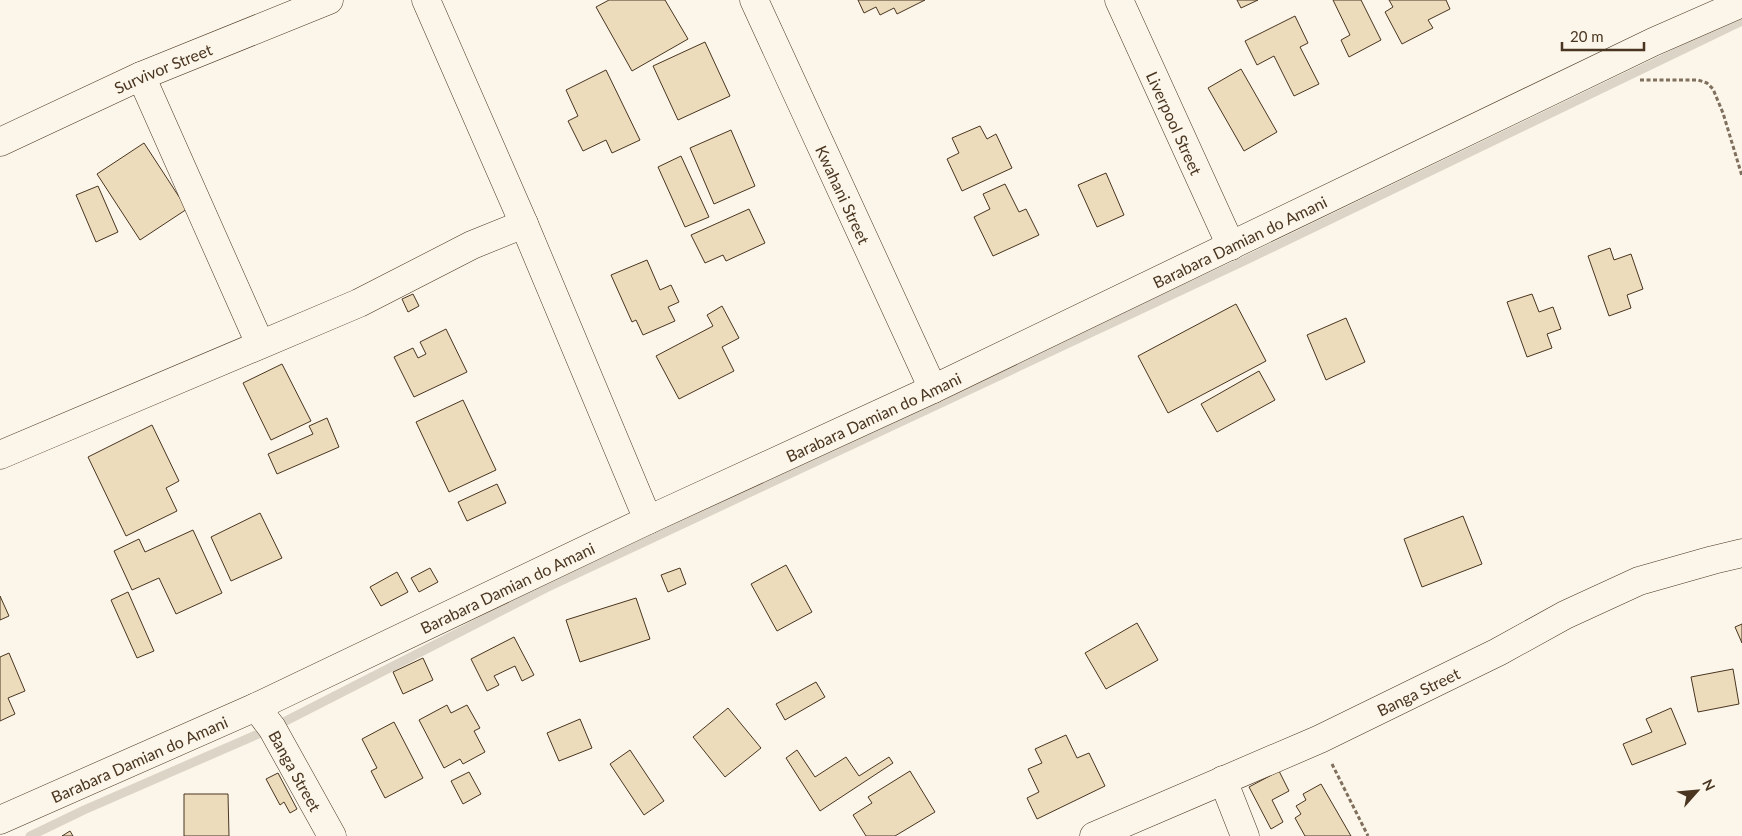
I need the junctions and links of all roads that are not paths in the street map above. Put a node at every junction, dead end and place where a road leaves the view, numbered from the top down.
1 (329, 0) edge
2 (426, 0) edge
3 (754, 0) edge
4 (1119, 0) edge
5 (1742, 3) edge
6 (141, 76) junction
7 (0, 142) edge
8 (524, 224) junction
9 (1231, 246) junction
10 (260, 344) junction
11 (933, 389) junction
12 (0, 455) edge
13 (648, 520) junction
14 (1742, 553) edge
15 (256, 707) junction
16 (1223, 780) junction
17 (0, 820) edge
18 (332, 836) edge
19 (1094, 836) edge
20 (1245, 836) edge

1 - 6 street, Survivor Street
2 - 8 street
3 - 11 street, Kwahani Street
4 - 9 street, Liverpool Street
5 - 9 street, Barabara Damian do Amani
6 - 7 street, Survivor Street
6 - 10 street
8 - 10 street
8 - 13 street
9 - 11 street, Barabara Damian do Amani
10 - 12 street
11 - 13 street, Barabara Damian do Amani
13 - 15 street, Barabara Damian do Amani
14 - 16 street, Banga Street
15 - 17 street, Barabara Damian do Amani
15 - 18 street, Banga Street
16 - 19 street, Banga Street
16 - 20 street

